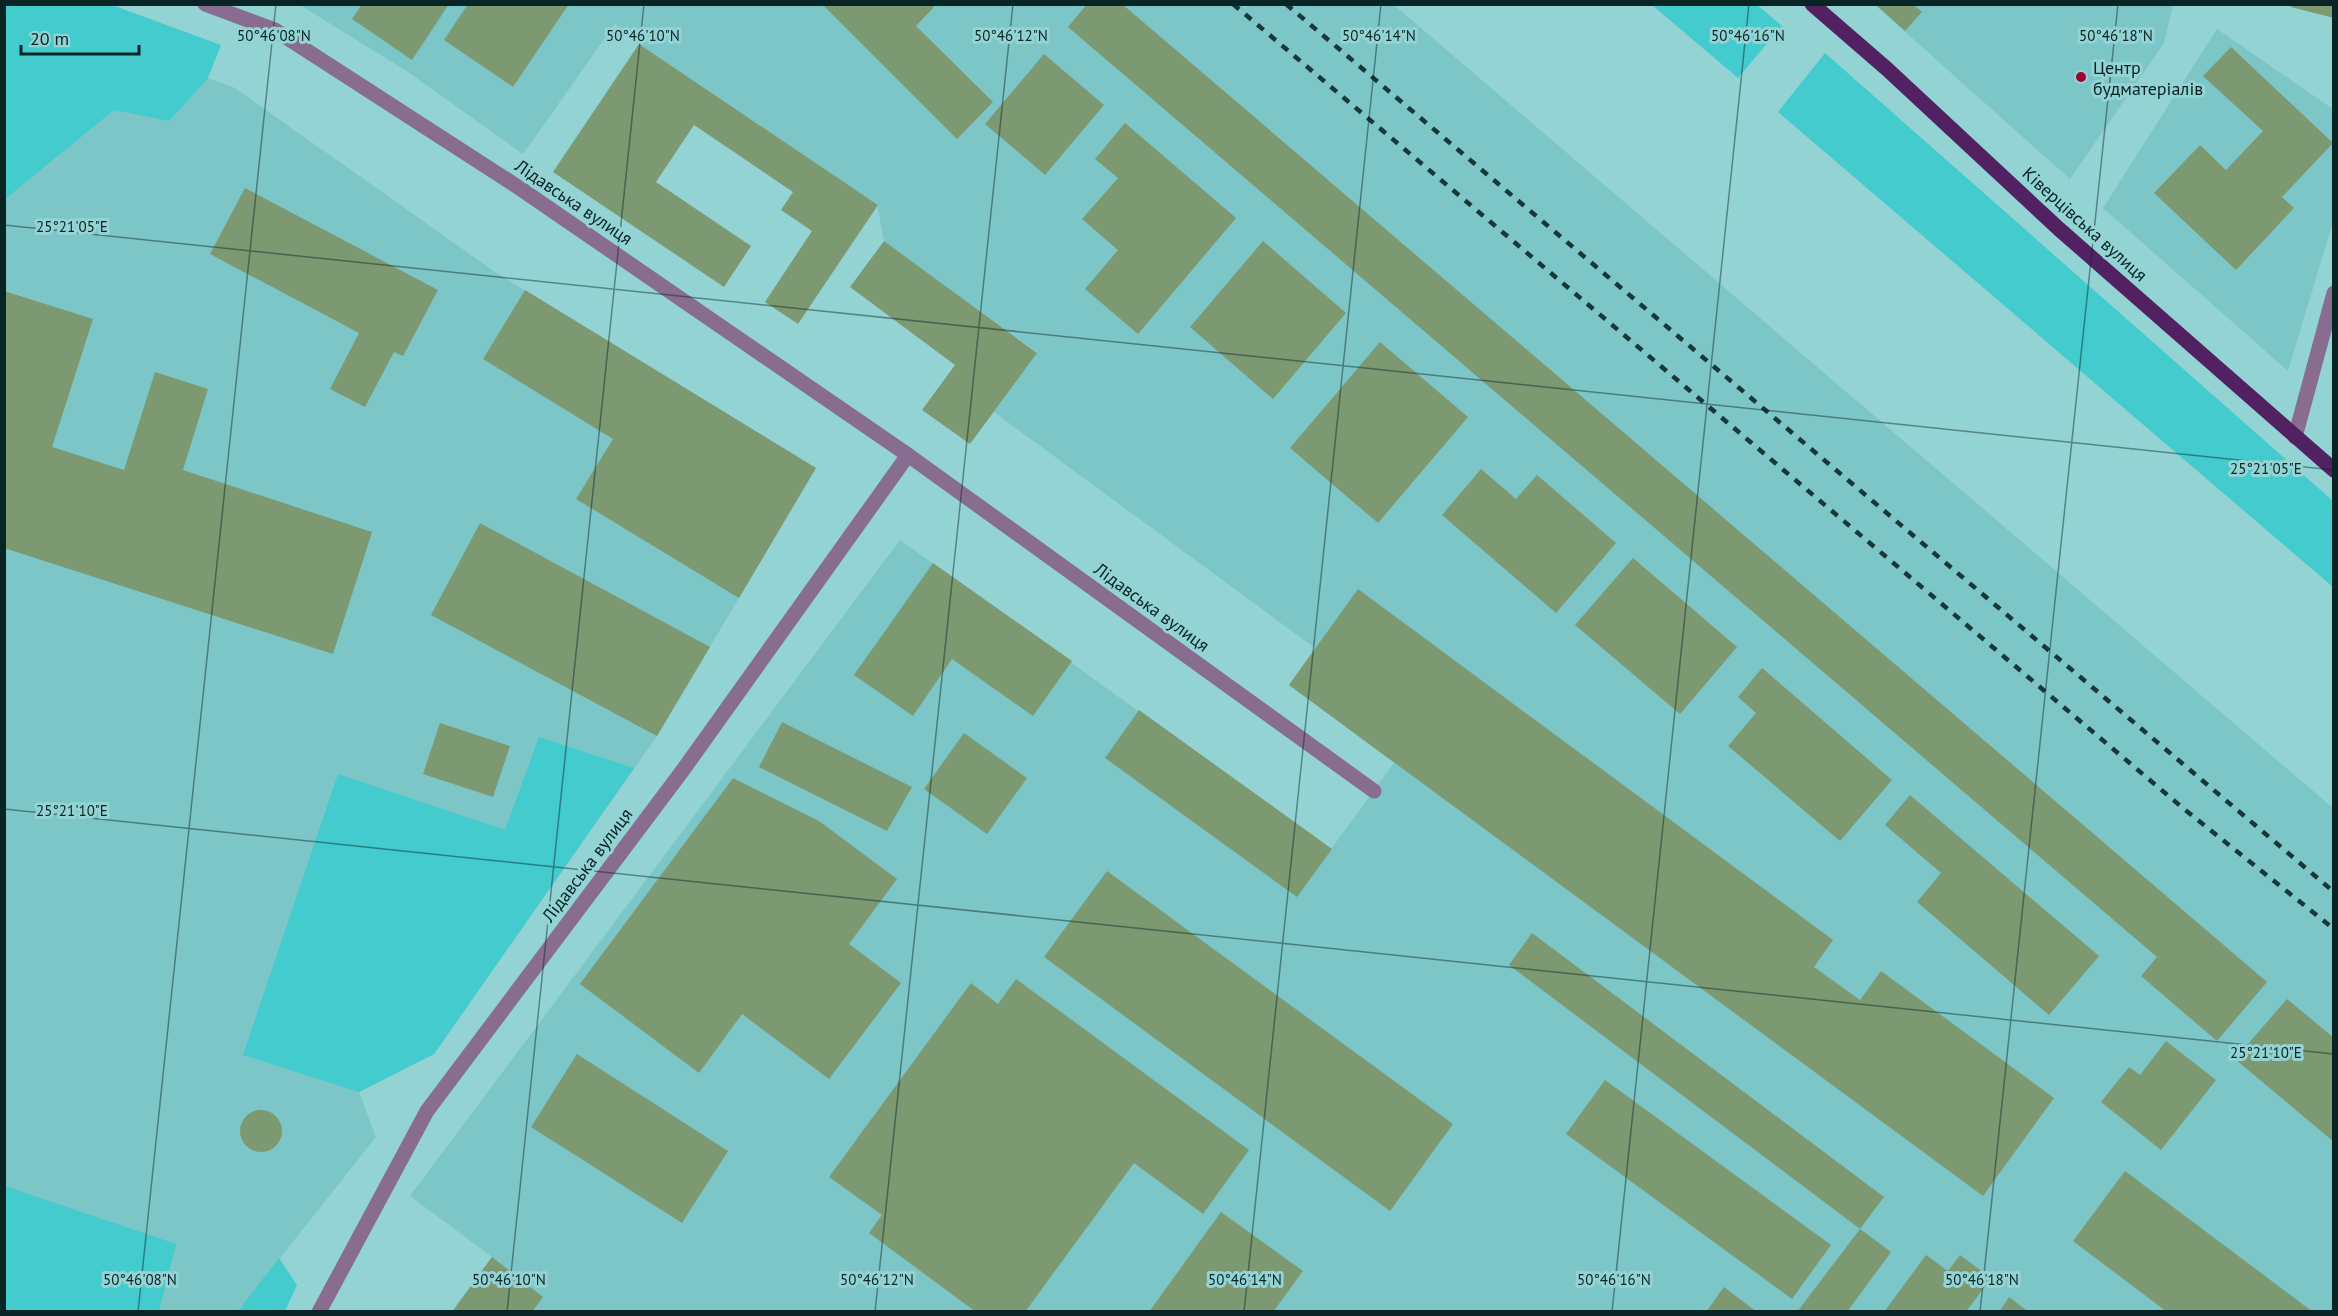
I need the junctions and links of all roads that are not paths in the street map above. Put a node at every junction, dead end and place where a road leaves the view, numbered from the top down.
1 (205, 4) edge
2 (1812, 4) edge
3 (2334, 293) edge
4 (2295, 437) junction
5 (908, 454) junction
6 (2334, 470) edge
7 (1374, 791) dead end
8 (319, 1311) edge

1 - 5 street, Лідавська вулиця
2 - 4 main road, Ківерцівська вулиця
3 - 4 street
4 - 6 main road, Ківерцівська вулиця
5 - 7 street, Лідавська вулиця
5 - 8 street, Лідавська вулиця

